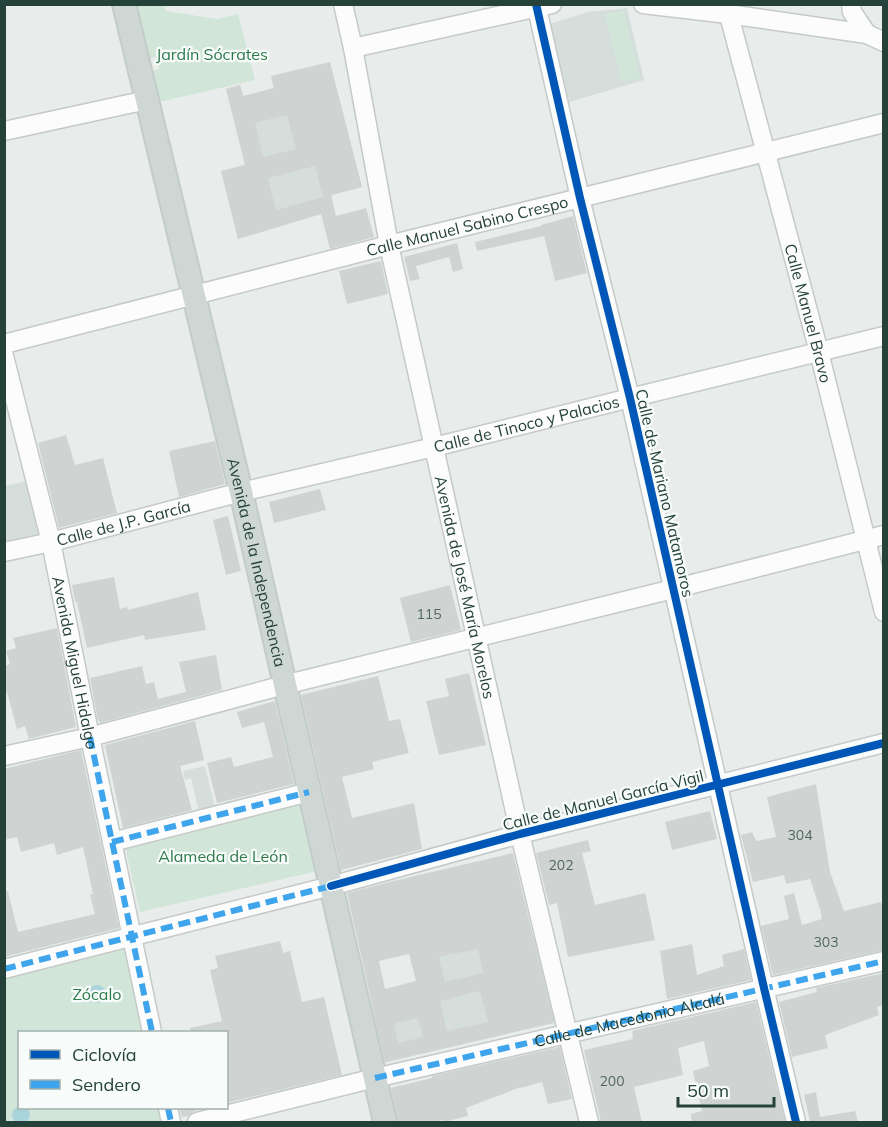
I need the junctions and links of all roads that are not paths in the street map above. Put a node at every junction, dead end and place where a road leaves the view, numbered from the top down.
1 (124, 4) edge
2 (343, 4) edge
3 (644, 4) edge
4 (850, 4) edge
5 (541, 6) edge
6 (727, 9) edge
7 (867, 34) junction
8 (884, 42) edge
9 (353, 48) junction
10 (147, 100) junction
11 (884, 123) edge
12 (4, 131) edge
13 (765, 152) junction
14 (580, 198) junction
15 (389, 244) junction
16 (194, 296) junction
17 (884, 336) edge
18 (4, 344) edge
19 (819, 352) junction
20 (4, 356) edge
21 (630, 398) junction
22 (434, 447) junction
23 (241, 492) junction
24 (875, 537) edge
25 (51, 542) junction
26 (4, 552) edge
27 (674, 589) junction
28 (884, 612) edge
29 (477, 638) junction
30 (284, 686) junction
31 (90, 737) junction
32 (884, 743) edge
33 (4, 756) edge
34 (718, 784) junction
35 (309, 792) junction
36 (520, 834) junction
37 (112, 842) junction
38 (331, 886) junction
39 (132, 937) junction
40 (884, 961) edge
41 (4, 969) edge
42 (764, 988) junction
43 (152, 1031) edge
44 (568, 1034) junction
45 (375, 1078) junction
46 (197, 1122) edge
47 (385, 1122) edge
48 (589, 1122) edge
49 (796, 1122) edge

1 - 10 main road, Avenida de la Independencia
2 - 9 street, Avenida de José María Morelos
3 - 6 street
4 - 7 street
5 - 9 street
5 - 14 street, Calle de Mariano Matamoros
6 - 7 street
6 - 13 street, Calle Manuel Bravo
7 - 8 street
9 - 15 street, Avenida de José María Morelos
10 - 12 street
10 - 16 main road, Avenida de la Independencia
11 - 13 street, Calle Manuel Sabino Crespo
13 - 14 street, Calle Manuel Sabino Crespo
13 - 19 street, Calle Manuel Bravo
14 - 15 street, Calle Manuel Sabino Crespo
14 - 21 street, Calle de Mariano Matamoros
15 - 16 street, Calle Manuel Sabino Crespo
15 - 22 street, Avenida de José María Morelos
16 - 18 street, Calle Manuel Sabino Crespo
16 - 23 main road, Avenida de la Independencia
17 - 19 street, Calle de Tinoco y Palacios
19 - 21 street, Calle de Tinoco y Palacios
19 - 24 street, Calle Manuel Bravo
20 - 25 street, Avenida Miguel Hidalgo
21 - 22 street, Calle de Tinoco y Palacios
21 - 27 street, Calle de Mariano Matamoros
22 - 23 street, Calle de Tinoco y Palacios
22 - 29 street, Avenida de José María Morelos
23 - 25 street, Calle de J.P. García
23 - 30 main road, Avenida de la Independencia
24 - 27 street
24 - 28 street, Calle Manuel Bravo
25 - 26 street, Calle de J.P. García
25 - 31 street, Avenida Miguel Hidalgo
27 - 29 street
27 - 34 street, Calle de Mariano Matamoros
29 - 30 street
29 - 36 street, Avenida de José María Morelos
30 - 31 street
30 - 35 main road, Avenida de la Independencia
31 - 33 street
31 - 37 street, Avenida Miguel Hidalgo
32 - 34 street, Calle de Manuel García Vigil
34 - 36 street, Calle de Manuel García Vigil
34 - 42 street, Calle de Mariano Matamoros
35 - 37 street
35 - 38 main road, Avenida de la Independencia
36 - 38 street, Calle de Manuel García Vigil
36 - 44 street, Avenida de José María Morelos
37 - 39 street, Avenida Miguel Hidalgo
38 - 39 street, Calle de Manuel García Vigil
38 - 45 main road, Avenida de la Independencia
39 - 41 street, Calle de Manuel García Vigil
39 - 43 street, Avenida Miguel Hidalgo
40 - 42 street, Calle de Macedonio Alcalá
42 - 44 street, Calle de Macedonio Alcalá
42 - 49 street, Calle de Mariano Matamoros
44 - 45 street, Calle de Macedonio Alcalá
44 - 48 street, Avenida de José María Morelos
45 - 46 street, Calle de Macedonio Alcalá
45 - 47 main road, Avenida de la Independencia

